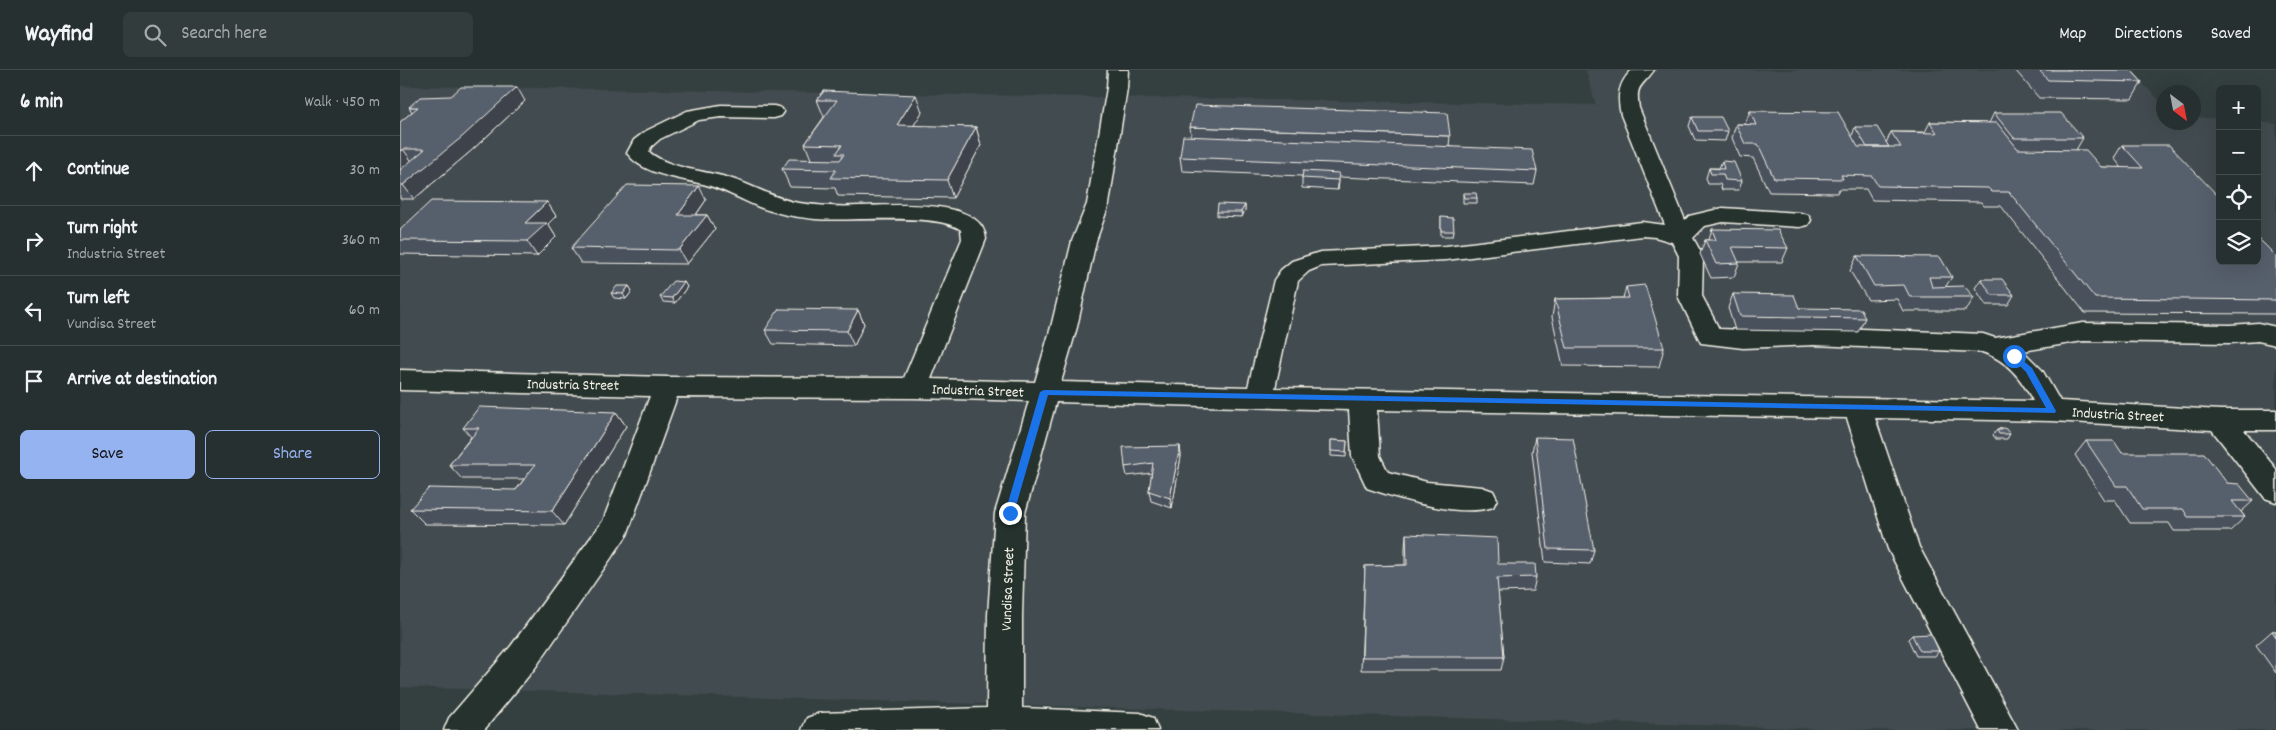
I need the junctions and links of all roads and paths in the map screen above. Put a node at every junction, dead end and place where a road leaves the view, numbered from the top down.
1 (1118, 70) edge
2 (1644, 70) edge
3 (774, 112) dead end
4 (1800, 220) dead end
5 (1681, 237) junction
6 (2276, 336) edge
7 (1997, 346) junction
8 (400, 380) edge
9 (667, 387) junction
10 (914, 388) junction
11 (1044, 392) junction
12 (1260, 396) junction
13 (1362, 400) junction
14 (1857, 407) junction
15 (2052, 411) junction
16 (2220, 420) junction
17 (2276, 420) edge
18 (2276, 490) edge
19 (1482, 499) dead end
20 (1003, 727) edge
21 (462, 730) edge
22 (820, 730) edge
23 (1140, 730) edge
24 (2000, 730) edge

1 - 11 street, Vundisa Street
2 - 5 street
3 - 10 street
4 - 5 street
5 - 7 street
5 - 12 street
6 - 7 street
7 - 15 street
8 - 9 street, Industria Street
9 - 10 street, Industria Street
9 - 21 street
10 - 11 street, Industria Street
11 - 12 street, Industria Street
11 - 20 street, Vundisa Street
12 - 13 street, Industria Street
13 - 14 street, Industria Street
13 - 19 street
14 - 15 street, Industria Street
14 - 24 street
15 - 16 street, Industria Street
16 - 17 street, Industria Street
16 - 18 street
20 - 22 street
20 - 23 street

